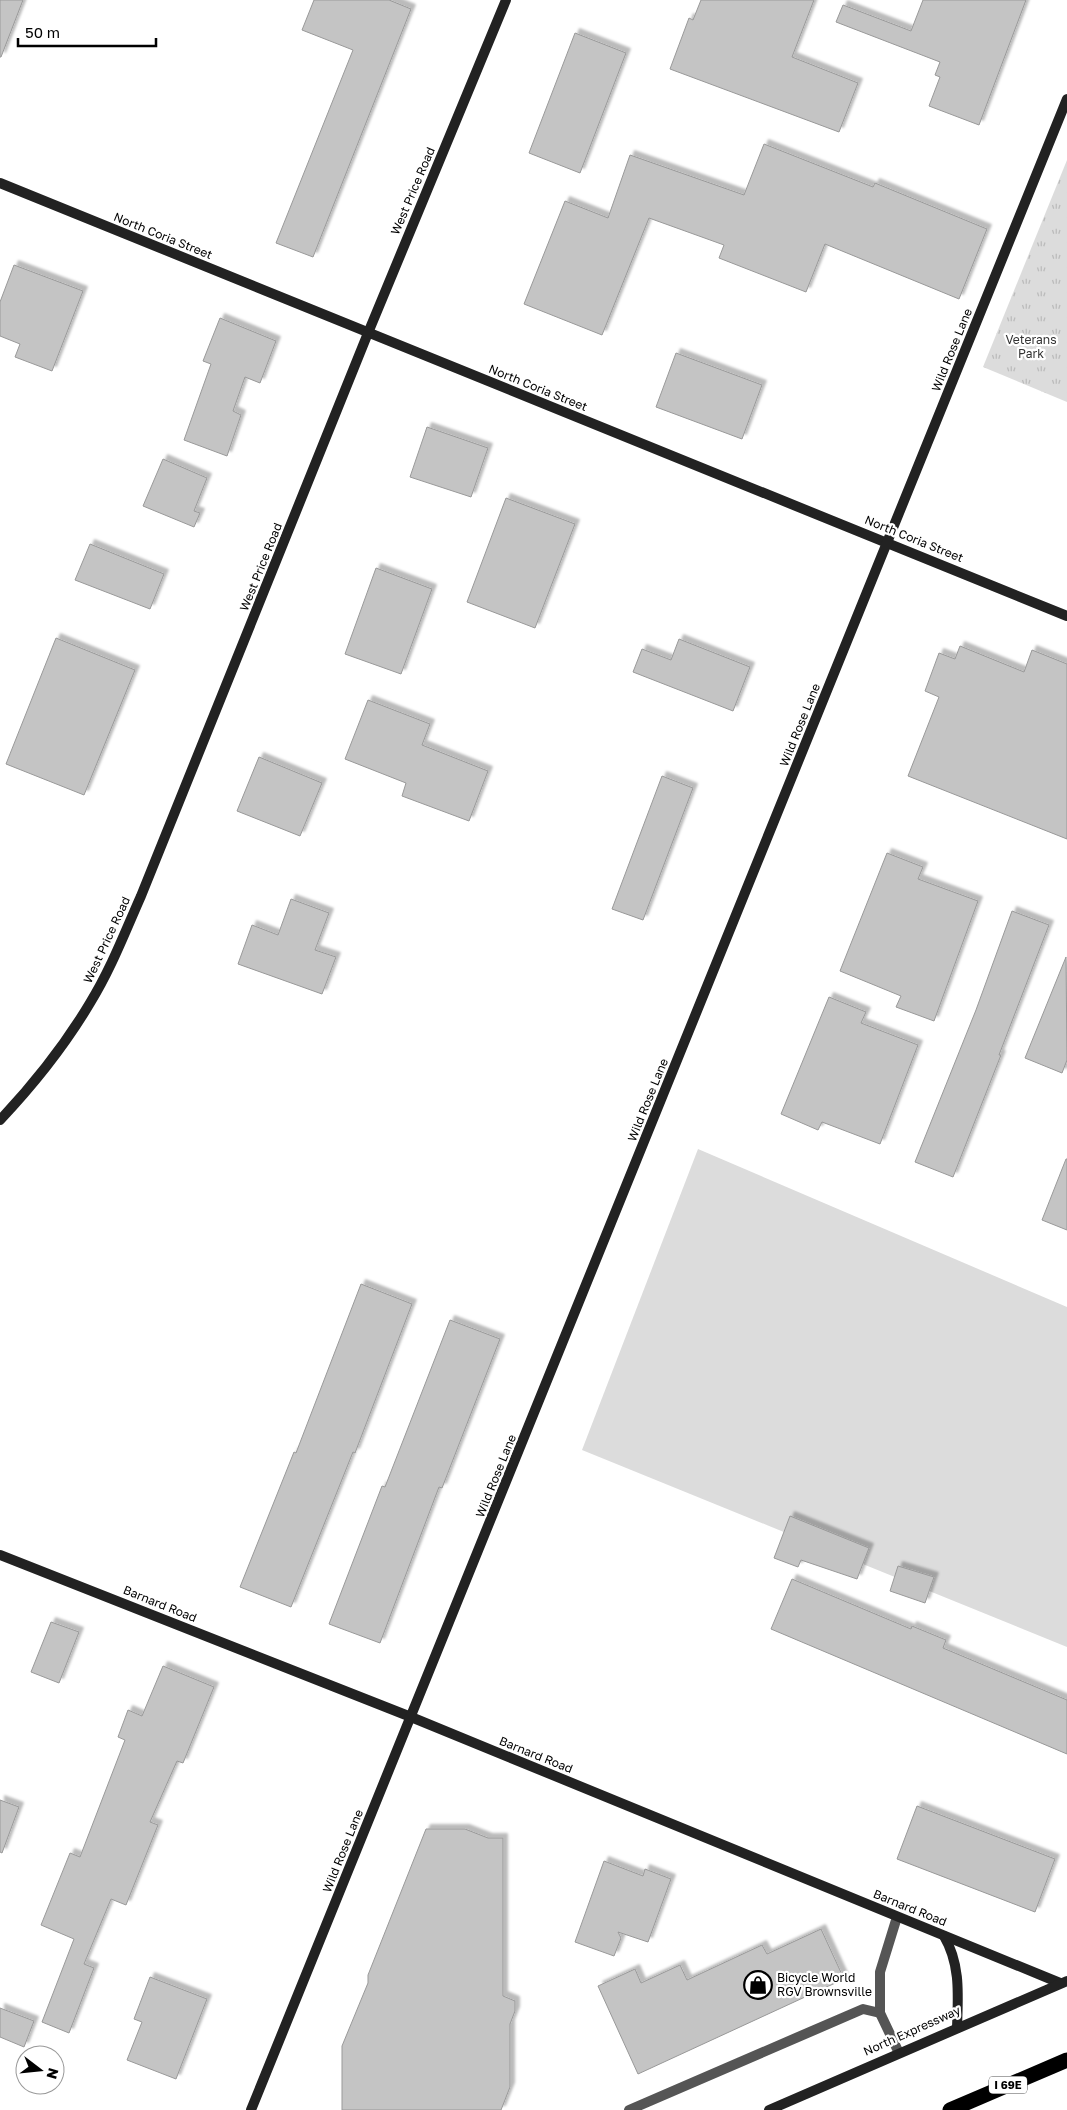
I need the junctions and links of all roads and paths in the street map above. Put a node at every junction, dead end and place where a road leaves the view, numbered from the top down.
1 (506, 0) edge
2 (1067, 99) edge
3 (0, 183) edge
4 (368, 333) junction
5 (888, 542) junction
6 (1067, 616) edge
7 (0, 1120) edge
8 (0, 1554) edge
9 (411, 1717) junction
10 (897, 1916) junction
11 (944, 1936) junction
12 (1063, 1982) edge
13 (880, 2013) junction
14 (957, 2028) junction
15 (899, 2053) junction
16 (1067, 2060) edge
17 (250, 2110) edge
18 (629, 2110) edge
19 (769, 2110) edge
20 (950, 2110) edge

1 - 4 street, West Price Road
2 - 5 street, Wild Rose Lane
3 - 4 street, North Coria Street
4 - 5 street, North Coria Street
4 - 7 street, West Price Road
5 - 6 street, North Coria Street
5 - 9 street, Wild Rose Lane
8 - 9 street, Barnard Road
9 - 10 street, Barnard Road
9 - 17 street, Wild Rose Lane
10 - 11 street, Barnard Road
10 - 13 street
11 - 12 street, Barnard Road
11 - 14 street
12 - 14 street, North Expressway
13 - 15 street
13 - 18 street
14 - 15 street, North Expressway
15 - 19 street, North Expressway
16 - 20 highway, I 69E

